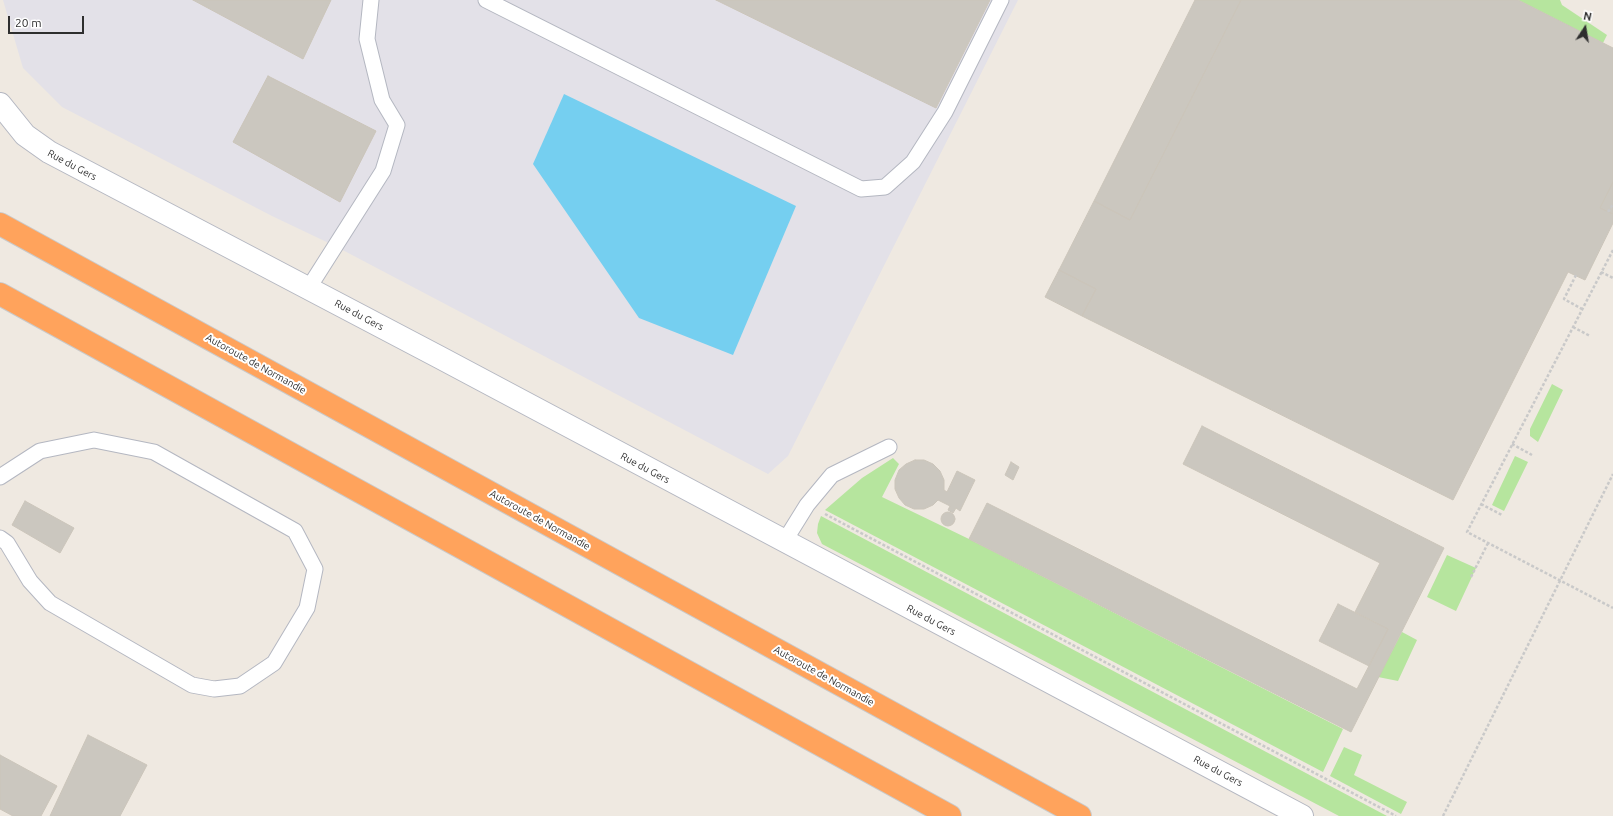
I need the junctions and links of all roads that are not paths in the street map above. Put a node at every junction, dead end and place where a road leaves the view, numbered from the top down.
1 (371, 0) edge
2 (486, 0) edge
3 (1001, 0) edge
4 (0, 104) edge
5 (0, 224) edge
6 (308, 289) junction
7 (0, 294) edge
8 (889, 447) dead end
9 (0, 477) edge
10 (0, 538) edge
11 (784, 542) junction
12 (950, 816) edge
13 (1080, 816) edge
14 (1302, 816) edge

1 - 6 lane
2 - 3 lane
4 - 6 street, Rue du Gers
5 - 13 highway, Autoroute de Normandie
6 - 11 street, Rue du Gers
7 - 12 highway
8 - 11 lane
9 - 10 lane
11 - 14 street, Rue du Gers

